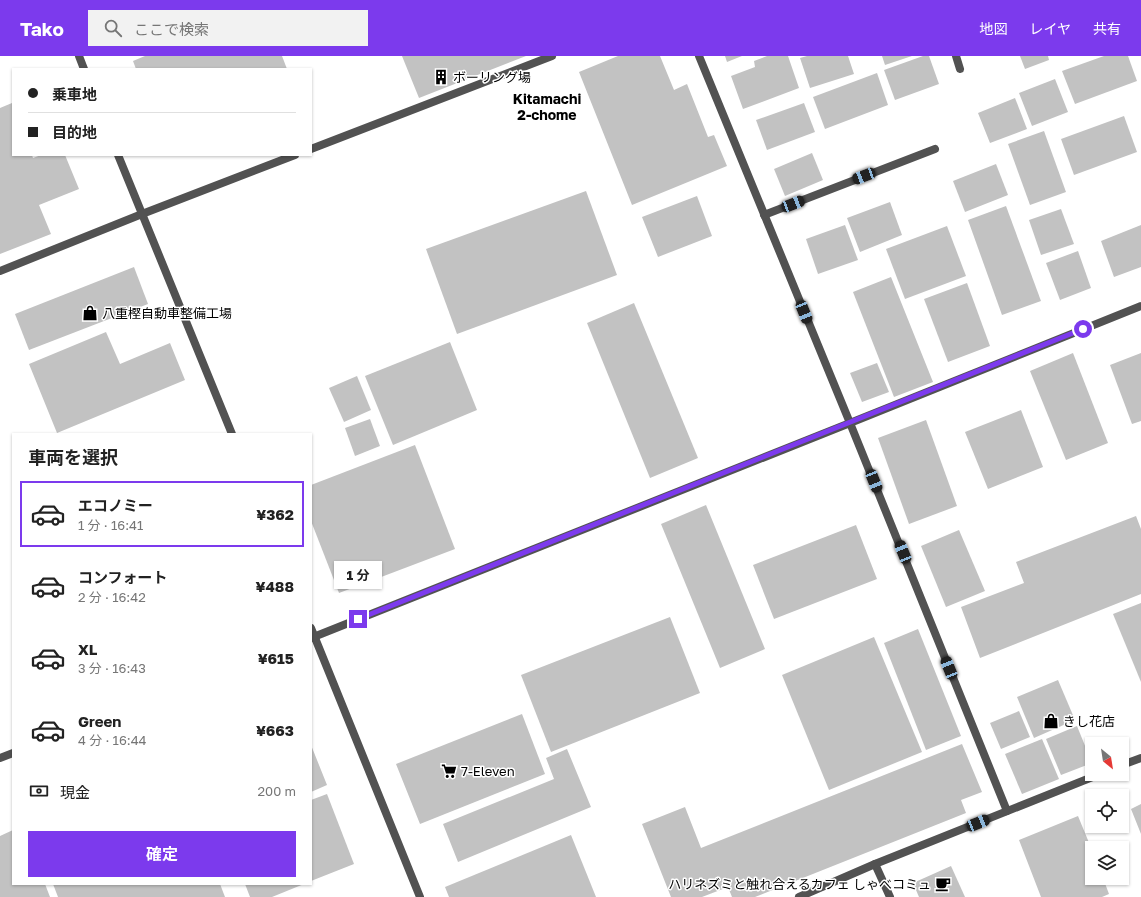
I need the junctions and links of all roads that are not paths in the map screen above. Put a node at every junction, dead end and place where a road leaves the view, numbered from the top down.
1 (79, 56) edge
2 (552, 56) edge
3 (699, 56) edge
4 (956, 56) edge
5 (84, 68) edge
6 (960, 69) dead end
7 (312, 149) edge
8 (935, 149) dead end
9 (118, 156) edge
10 (292, 156) edge
11 (142, 214) junction
12 (764, 215) junction
13 (0, 271) edge
14 (1141, 306) edge
15 (850, 423) junction
16 (232, 433) edge
17 (313, 637) edge
18 (12, 753) edge
19 (0, 758) edge
20 (1141, 758) edge
21 (1129, 762) edge
22 (1085, 780) edge
23 (1007, 811) junction
24 (875, 864) junction
25 (420, 897) edge
26 (799, 897) edge
27 (890, 897) edge

1 - 5 street
2 - 7 street
3 - 12 street
4 - 6 street
8 - 12 street
9 - 11 street
10 - 11 street
11 - 13 street
11 - 16 street
12 - 15 street
14 - 15 street
15 - 17 street
15 - 23 street
17 - 25 street
18 - 19 street
20 - 21 street
22 - 23 street
23 - 24 street
24 - 26 street
24 - 27 street

